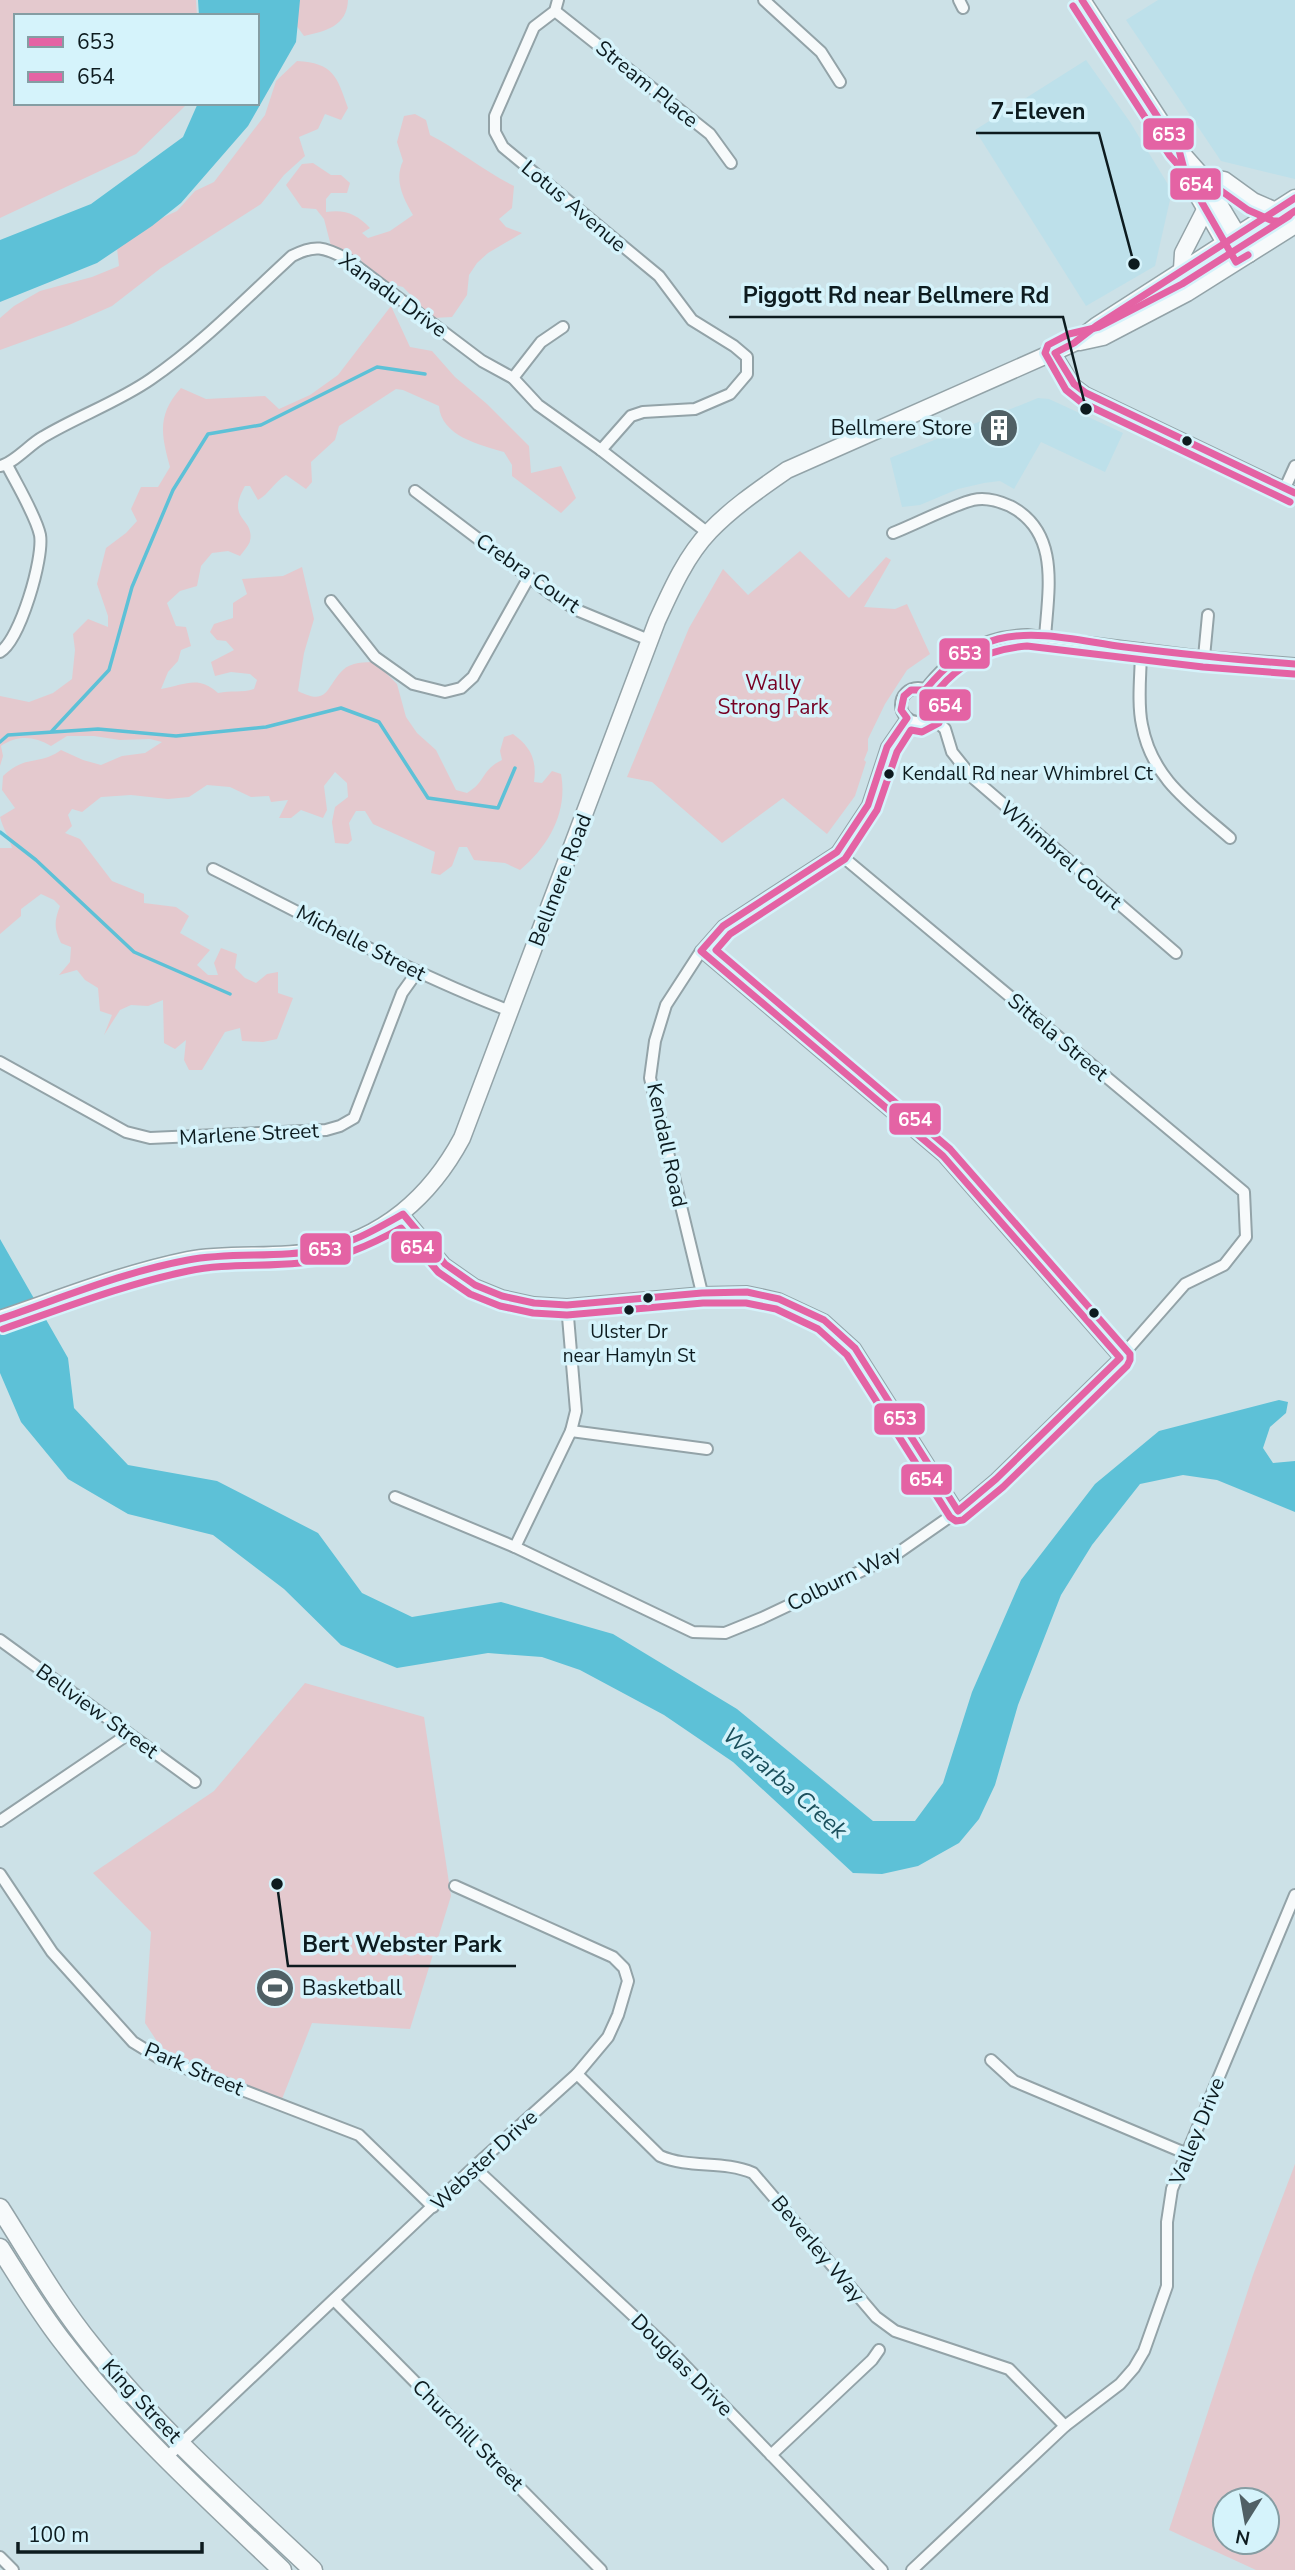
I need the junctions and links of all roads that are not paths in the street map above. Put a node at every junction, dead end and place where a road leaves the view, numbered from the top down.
1 (764, 0) edge
2 (1082, 0) edge
3 (557, 6) edge
4 (840, 82) dead end
5 (1179, 150) junction
6 (731, 163) dead end
7 (1202, 176) junction
8 (1295, 198) edge
9 (1205, 210) junction
10 (1276, 211) junction
11 (1295, 225) edge
12 (1231, 239) junction
13 (1242, 258) junction
14 (1182, 269) junction
15 (563, 327) dead end
16 (1074, 343) junction
17 (1055, 353) junction
18 (513, 378) junction
19 (601, 450) junction
20 (4, 466) edge
21 (1295, 466) edge
22 (1290, 490) edge
23 (415, 491) dead end
24 (708, 533) junction
25 (893, 533) dead end
26 (529, 577) junction
27 (331, 601) dead end
28 (1208, 615) dead end
29 (1045, 638) junction
30 (649, 640) junction
31 (1141, 649) junction
32 (0, 652) edge
33 (1204, 657) junction
34 (1295, 664) edge
35 (925, 690) junction
36 (931, 716) junction
37 (907, 718) junction
38 (1230, 838) dead end
39 (837, 852) junction
40 (214, 869) dead end
41 (701, 951) junction
42 (1176, 953) dead end
43 (417, 972) junction
44 (510, 1011) junction
45 (0, 1062) edge
46 (403, 1214) junction
47 (1246, 1237) joint
48 (702, 1293) junction
49 (568, 1304) junction
50 (0, 1319) edge
51 (1120, 1358) junction
52 (571, 1431) junction
53 (707, 1449) dead end
54 (395, 1497) dead end
55 (958, 1511) junction
56 (515, 1547) junction
57 (0, 1640) edge
58 (127, 1735) junction
59 (195, 1782) dead end
60 (0, 1821) edge
61 (0, 1874) edge
62 (455, 1886) dead end
63 (1295, 1895) edge
64 (991, 2060) dead end
65 (577, 2074) junction
66 (1185, 2153) junction
67 (474, 2167) junction
68 (433, 2207) junction
69 (0, 2208) edge
70 (0, 2248) edge
71 (7, 2269) edge
72 (334, 2300) junction
73 (879, 2350) dead end
74 (1065, 2426) junction
75 (181, 2444) junction
76 (771, 2455) junction
77 (166, 2458) junction
78 (0, 2557) edge
79 (13, 2570) edge
80 (282, 2570) edge
81 (313, 2570) edge
82 (601, 2570) edge
83 (882, 2570) edge
84 (912, 2570) edge

1 - 4 street
2 - 5 main road
3 - 6 street, Stream Place
3 - 19 street, Lotus Avenue
5 - 7 main road
5 - 9 main road
7 - 10 main road
7 - 12 main road
8 - 10 main road, Bellmere Road
9 - 12 main road
9 - 14 main road
10 - 12 main road, Bellmere Road
11 - 13 main road, Bellmere Road
12 - 13 main road
12 - 14 main road, Bellmere Road
13 - 16 main road, Bellmere Road
14 - 16 main road, Bellmere Road
15 - 18 street
16 - 17 main road, Bellmere Road
17 - 22 street
17 - 24 main road, Bellmere Road
18 - 19 street, Xanadu Drive
18 - 20 street, Xanadu Drive
19 - 24 street, Xanadu Drive
20 - 32 street
21 - 22 street
23 - 26 street, Crebra Court
24 - 30 main road, Bellmere Road
25 - 29 street
26 - 27 street
26 - 30 street, Crebra Court
28 - 33 street
29 - 31 street
29 - 35 street
30 - 44 main road, Bellmere Road
31 - 33 street
31 - 38 street
33 - 34 street
35 - 36 street
35 - 37 street
36 - 37 street
36 - 42 street, Whimbrel Court
37 - 39 street, Kendall Road
39 - 41 street, Kendall Road
39 - 47 street, Sittela Street
40 - 43 street, Michelle Street
41 - 48 street, Kendall Road
41 - 51 street
43 - 44 street, Michelle Street
43 - 45 street, Marlene Street
44 - 46 main road, Bellmere Road
46 - 49 street
46 - 50 main road, Bellmere Road
47 - 51 street, Colburn Way
48 - 49 street
48 - 55 street
49 - 52 street
51 - 55 street, Colburn Way
52 - 53 street
52 - 56 street
54 - 56 street, Colburn Way
55 - 56 street, Colburn Way
57 - 58 street, Bellview Street
58 - 59 street, Bellview Street
58 - 60 street
61 - 68 street, Park Street
62 - 65 street, Webster Drive
63 - 66 street, Valley Drive
64 - 66 street
65 - 67 street, Webster Drive
65 - 74 street, Beverley Way
66 - 74 street, Valley Drive
67 - 68 street, Webster Drive
67 - 76 street, Douglas Drive
68 - 72 street, Webster Drive
69 - 75 main road, King Street
70 - 71 main road, King Street
71 - 77 main road, King Street
72 - 75 street, Webster Drive
72 - 82 street, Churchill Street
73 - 76 street
74 - 84 street, Valley Drive
75 - 77 street, Webster Drive
75 - 81 main road, King Street
76 - 83 street, Douglas Drive
77 - 80 main road, King Street
78 - 79 street

